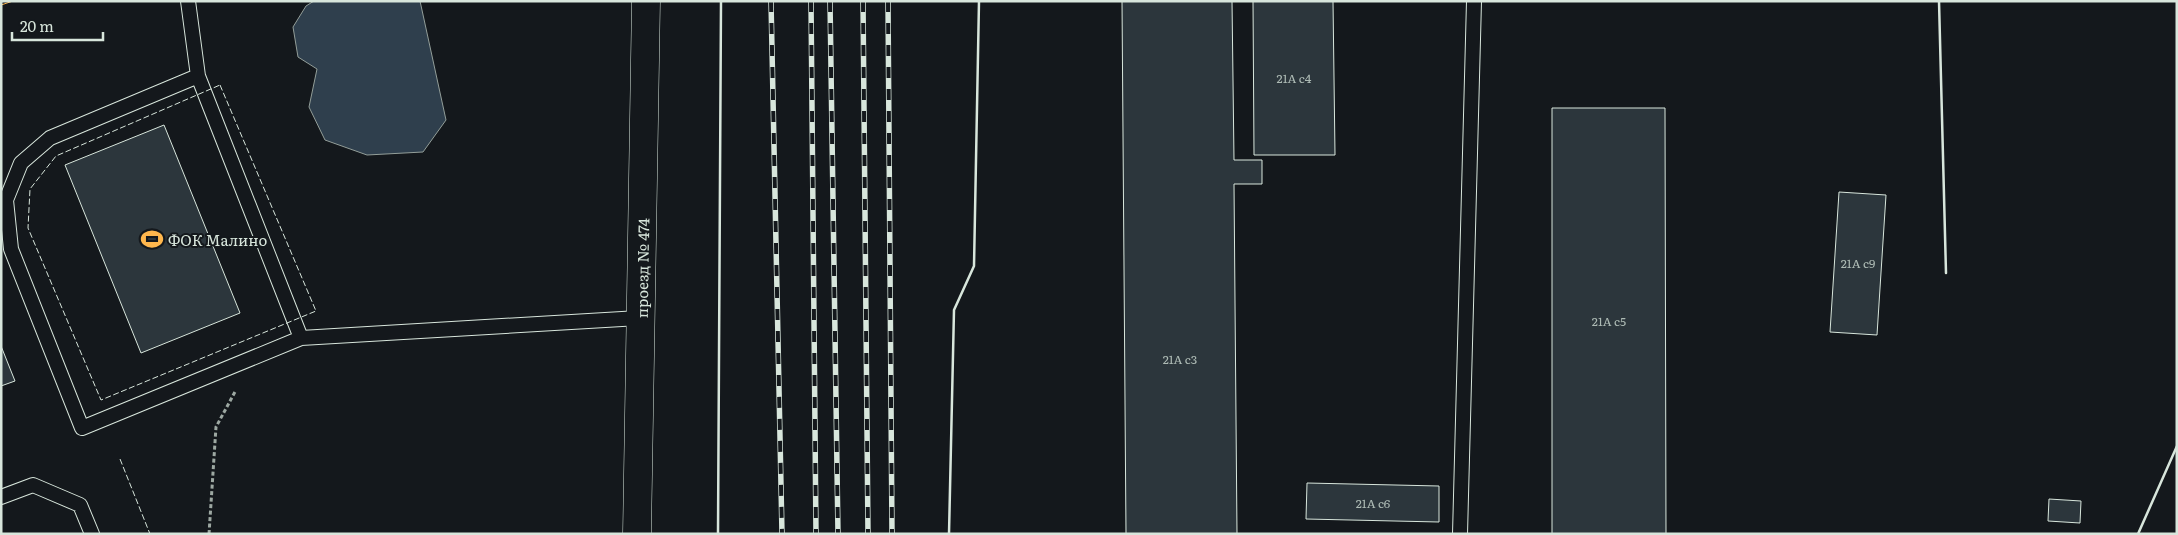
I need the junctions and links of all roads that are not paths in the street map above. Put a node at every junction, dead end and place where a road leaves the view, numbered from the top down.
1 (188, 1) edge
2 (646, 1) edge
3 (1474, 1) edge
4 (198, 76) junction
5 (639, 318) junction
6 (301, 338) junction
7 (1, 497) edge
8 (92, 534) edge
9 (637, 534) edge
10 (1460, 534) edge

1 - 4 lane
2 - 5 street, проезд № 474
3 - 10 lane
4 - 6 lane
4 - 6 lane
5 - 6 lane
5 - 9 street, проезд № 474
7 - 8 lane

